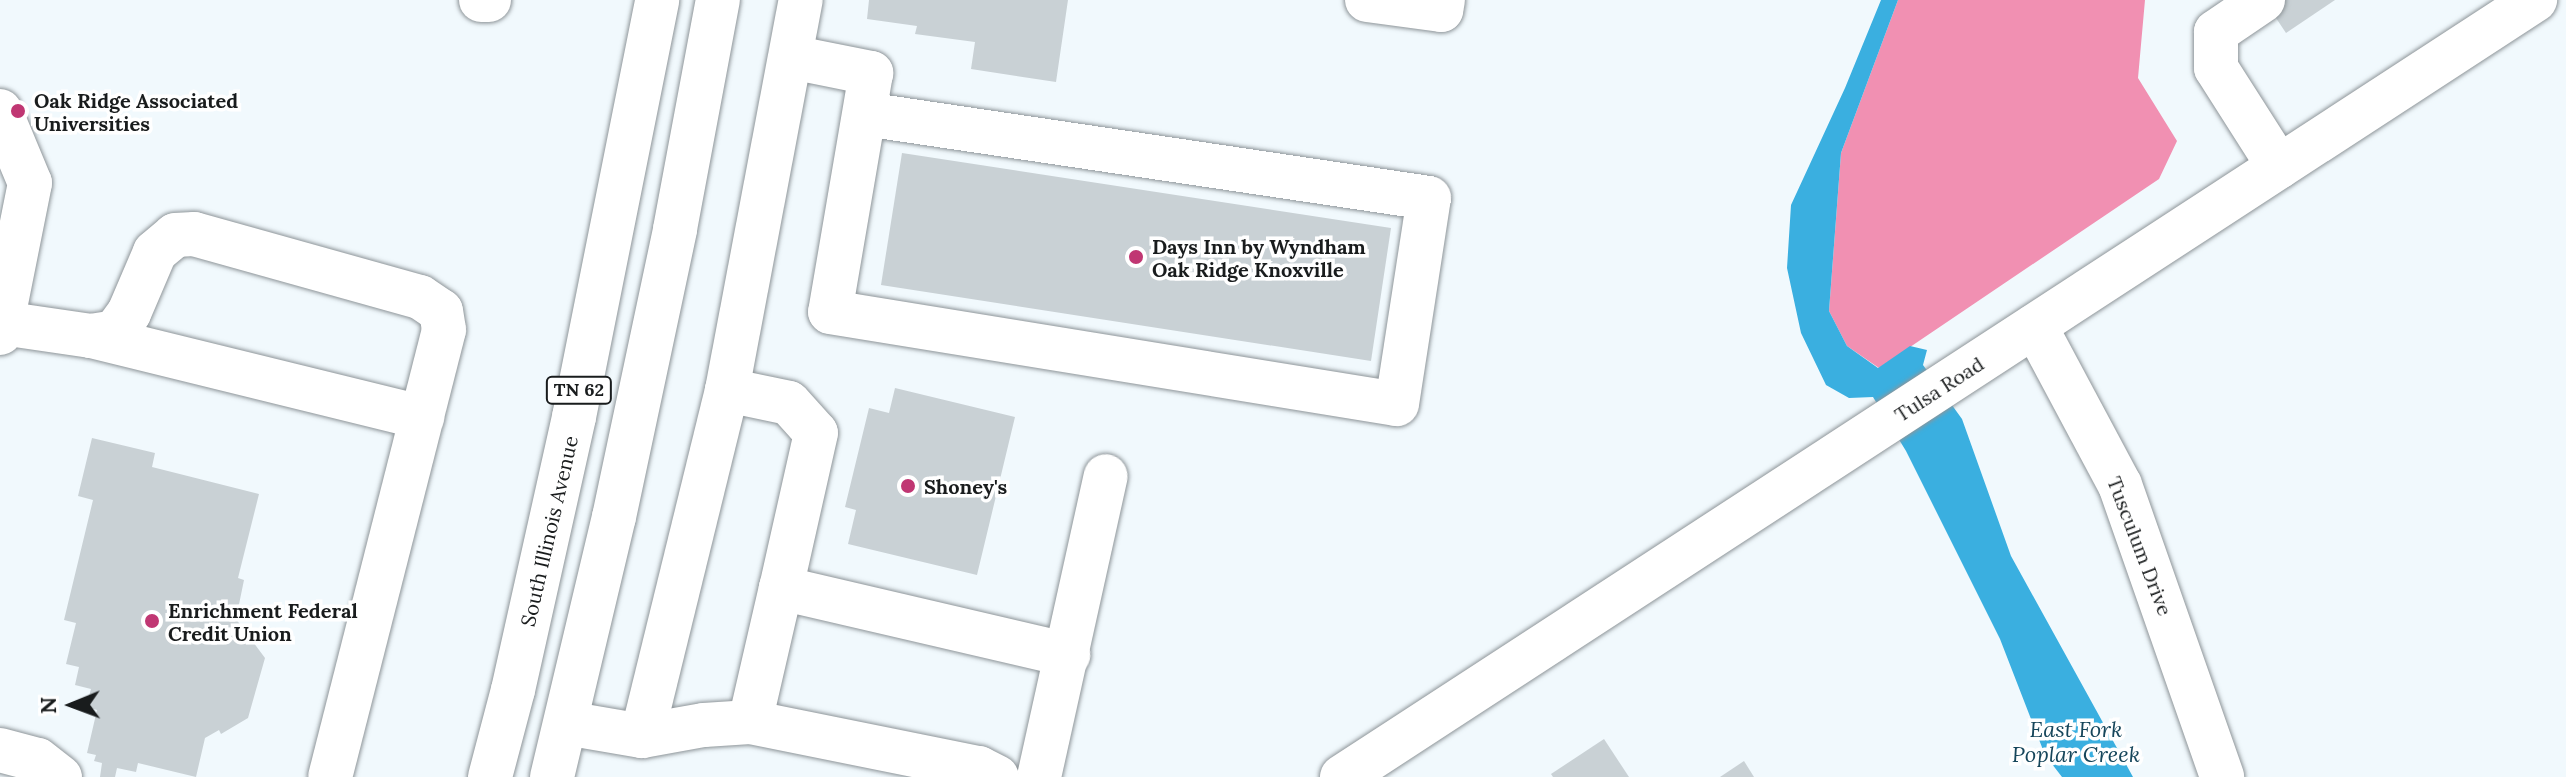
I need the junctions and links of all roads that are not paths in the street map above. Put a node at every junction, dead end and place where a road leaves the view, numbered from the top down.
1 (481, 0) edge
2 (489, 0) edge
3 (657, 0) edge
4 (718, 0) edge
5 (801, 0) edge
6 (1367, 0) edge
7 (1443, 0) edge
8 (2263, 0) edge
9 (2535, 0) edge
10 (791, 57) junction
11 (0, 111) edge
12 (865, 114) junction
13 (2279, 167) junction
14 (2035, 326) junction
15 (1, 328) edge
16 (91, 336) junction
17 (727, 390) junction
18 (422, 417) junction
19 (1106, 476) dead end
20 (781, 588) junction
21 (1068, 655) junction
22 (513, 690) junction
23 (750, 722) junction
24 (566, 723) junction
25 (642, 736) junction
26 (0, 750) edge
27 (60, 777) edge
28 (330, 777) edge
29 (479, 777) edge
30 (490, 777) edge
31 (552, 777) edge
32 (997, 777) edge
33 (1039, 777) edge
34 (1342, 777) edge
35 (2222, 777) edge

1 - 2 main road
3 - 22 main road, South Illinois Avenue / TN 62
4 - 24 main road, TN 62
5 - 10 main road
6 - 7 main road
8 - 13 main road
9 - 13 main road, Tulsa Road
10 - 12 main road
10 - 17 main road
11 - 15 main road
12 - 12 main road
13 - 14 main road, Tulsa Road
14 - 34 main road, Tulsa Road
14 - 35 main road, Tusculum Drive
15 - 16 main road
16 - 18 main road
16 - 18 main road
17 - 20 main road
17 - 25 main road
18 - 28 main road
19 - 21 main road
20 - 21 main road
20 - 23 main road
21 - 33 main road
22 - 29 main road
22 - 30 main road, South Illinois Avenue / TN 62
23 - 25 main road
23 - 32 main road
24 - 25 main road
24 - 31 main road, TN 62
26 - 27 main road

